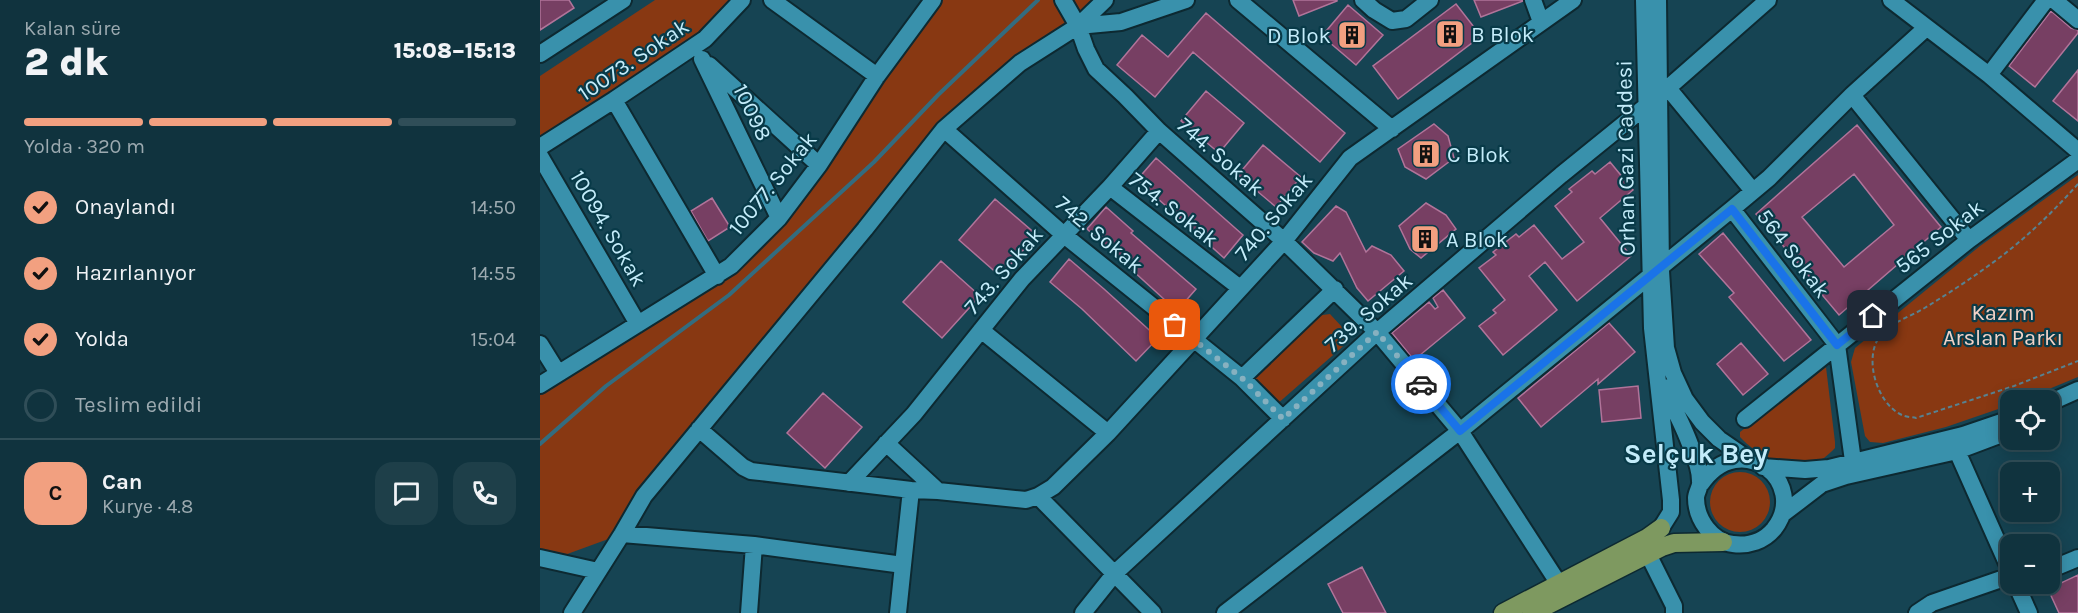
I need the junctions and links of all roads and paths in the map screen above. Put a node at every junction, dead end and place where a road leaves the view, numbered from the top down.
1 (623, 0) edge
2 (742, 0) edge
3 (772, 0) edge
4 (1063, 0) edge
5 (1105, 0) edge
6 (1186, 0) edge
7 (1238, 0) edge
8 (1363, 0) edge
9 (1430, 0) edge
10 (1533, 0) edge
11 (1573, 0) edge
12 (1644, 0) edge
13 (1658, 0) edge
14 (1768, 0) edge
15 (1891, 0) edge
16 (2046, 0) edge
17 (2054, 0) edge
18 (926, 2) edge
19 (2078, 20) edge
20 (1541, 22) junction
21 (1078, 26) junction
22 (1926, 28) junction
23 (697, 53) junction
24 (540, 54) edge
25 (1989, 75) junction
26 (877, 76) junction
27 (1664, 91) junction
28 (1852, 94) junction
29 (615, 100) junction
30 (1646, 106) junction
31 (944, 129) junction
32 (1392, 129) junction
33 (1159, 131) junction
34 (540, 147) edge
35 (2078, 151) edge
36 (540, 156) edge
37 (2078, 160) edge
38 (819, 165) junction
39 (2078, 184) edge
40 (1110, 187) junction
41 (1753, 191) junction
42 (1732, 209) junction
43 (779, 218) junction
44 (1064, 235) junction
45 (1969, 240) junction
46 (1284, 241) junction
47 (1656, 272) junction
48 (717, 276) junction
49 (1240, 288) junction
50 (1335, 289) junction
51 (638, 324) junction
52 (981, 330) junction
53 (1377, 332) junction
54 (1193, 339) junction
55 (540, 344) edge
56 (1837, 345) junction
57 (2078, 361) edge
58 (1658, 368) junction
59 (558, 373) junction
60 (1242, 378) junction
61 (540, 385) edge
62 (2078, 390) edge
63 (2060, 398) edge
64 (2078, 403) edge
65 (2060, 410) edge
66 (1283, 419) junction
67 (1745, 419) dead end
68 (2000, 422) edge
69 (699, 429) junction
70 (1460, 431) junction
71 (1108, 433) junction
72 (2000, 435) edge
73 (886, 443) junction
74 (1956, 451) junction
75 (1853, 461) junction
76 (1755, 463) junction
77 (849, 483) junction
78 (911, 490) junction
79 (1698, 490) junction
80 (938, 491) junction
81 (1038, 496) junction
82 (1784, 513) junction
83 (1661, 528) junction
84 (622, 534) junction
85 (1723, 542) junction
86 (754, 545) junction
87 (2000, 548) edge
88 (1648, 554) junction
89 (540, 558) edge
90 (2078, 558) edge
91 (903, 565) junction
92 (2060, 565) edge
93 (598, 571) junction
94 (1115, 573) junction
95 (2000, 579) edge
96 (1559, 584) junction
97 (2020, 594) edge
98 (572, 613) edge
99 (749, 613) edge
100 (898, 613) edge
101 (1083, 613) edge
102 (1153, 613) edge
103 (1225, 613) edge
104 (1503, 613) edge
105 (1532, 613) edge
106 (1674, 613) edge
107 (1917, 613) edge
108 (2029, 613) edge

1 - 24 street
2 - 23 street, 10073. Sokak
3 - 26 street
4 - 21 street, 744. Sokak
5 - 21 street
6 - 21 street
7 - 32 street
8 - 9 street
10 - 20 street
11 - 20 street, 740. Sokak
12 - 30 street, Orhan Gazi Caddesi
13 - 27 street
14 - 27 street, 739. Sokak
15 - 22 street
16 - 25 street
17 - 19 street
18 - 26 street, 10077. Sokak
20 - 32 street, 740. Sokak
21 - 31 street
21 - 33 street, 744. Sokak
22 - 25 street
22 - 28 street
23 - 29 street, 10073. Sokak
23 - 38 street
23 - 43 street, 10098
25 - 35 street
26 - 38 street, 10077. Sokak
27 - 30 street, 739. Sokak
27 - 41 street
27 - 47 street
28 - 41 street
28 - 45 street
29 - 34 street, 10073. Sokak
29 - 48 street
30 - 47 street, Orhan Gazi Caddesi
30 - 53 street, 739. Sokak
31 - 44 street, 742. Sokak
31 - 69 street
32 - 46 street, 740. Sokak
33 - 40 street, 743. Sokak
33 - 46 street, 744. Sokak
36 - 51 street, 10094. Sokak
37 - 45 street, 565 Sokak
38 - 43 street, 10077. Sokak
39 - 57 path
40 - 44 street, 743. Sokak
40 - 49 street, 754. Sokak
41 - 42 street
42 - 47 street
42 - 56 street, 564 Sokak
43 - 48 street, 10077. Sokak
44 - 52 street, 743. Sokak
44 - 54 street, 742. Sokak
45 - 56 street, 565 Sokak
46 - 49 street, 740. Sokak
46 - 50 street, 744. Sokak
47 - 58 street, Orhan Gazi Caddesi
47 - 70 street
47 - 76 street
48 - 51 street, 10077. Sokak
49 - 54 street, 740. Sokak
50 - 53 street, 744. Sokak
50 - 60 street
51 - 59 street, 10077. Sokak
52 - 71 street
52 - 73 street, 743. Sokak
53 - 66 street, 739. Sokak
53 - 70 street, 744. Sokak
54 - 60 street, 742. Sokak
54 - 71 street, 740. Sokak
55 - 59 street
56 - 67 street, 565 Sokak
56 - 75 street, 564 Sokak
58 - 79 street
58 - 83 street, Orhan Gazi Caddesi
59 - 61 street, 10077. Sokak
60 - 66 street, 742. Sokak
62 - 63 street
64 - 65 street
66 - 94 street, 739. Sokak
68 - 75 street
69 - 77 street
69 - 84 street
70 - 96 street, 744. Sokak
70 - 103 street
71 - 81 street, 740. Sokak
72 - 74 street
73 - 77 street, 743. Sokak
73 - 80 street
74 - 82 street
74 - 87 street
75 - 76 street
76 - 79 street
76 - 82 street
77 - 78 street
78 - 80 street
78 - 91 street
79 - 83 street
79 - 85 street
80 - 81 street
81 - 94 street
82 - 85 street
83 - 96 main road
84 - 86 street
84 - 93 street
85 - 88 main road
86 - 91 street
86 - 99 street
88 - 105 main road
88 - 106 street
89 - 93 street
90 - 92 street
91 - 100 street
93 - 98 street
94 - 101 street, 739. Sokak
94 - 102 street
95 - 107 street
96 - 104 main road
97 - 108 street

